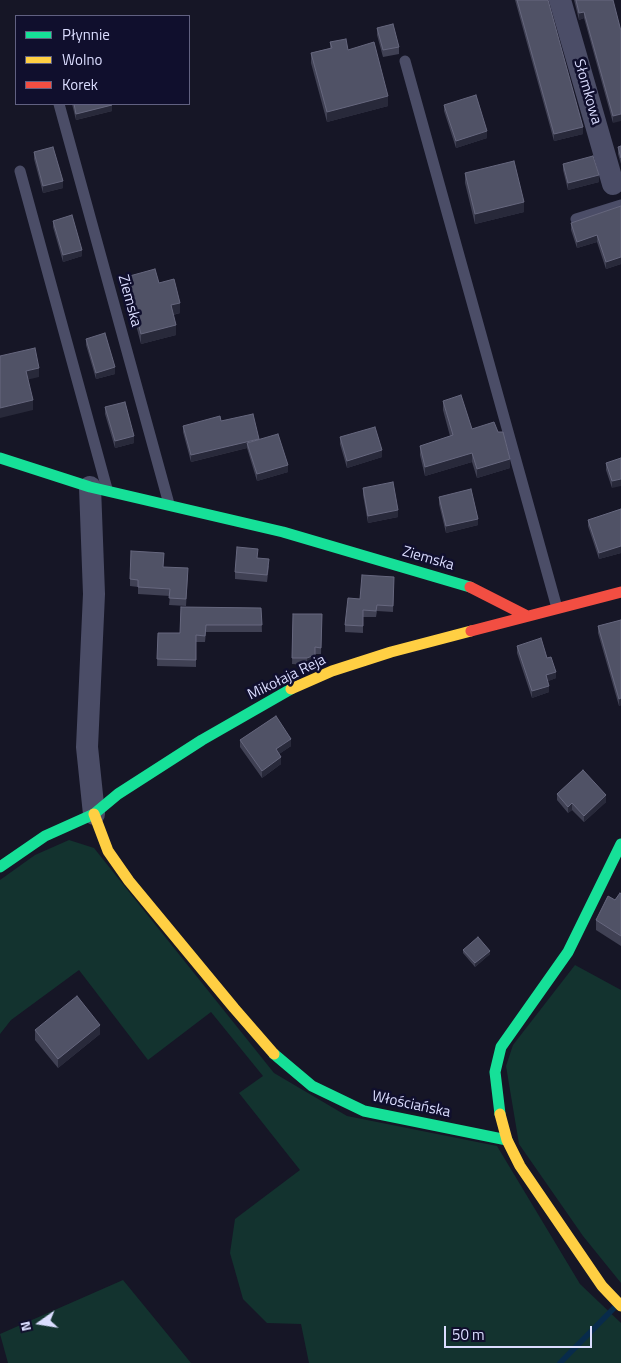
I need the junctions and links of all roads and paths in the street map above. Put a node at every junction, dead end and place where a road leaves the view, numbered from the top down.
1 (560, 0) edge
2 (405, 61) dead end
3 (59, 105) edge
4 (20, 171) dead end
5 (613, 184) dead end
6 (621, 205) edge
7 (576, 219) edge
8 (0, 458) edge
9 (99, 489) junction
10 (170, 506) junction
11 (621, 592) edge
12 (558, 608) junction
13 (527, 616) junction
14 (94, 814) junction
15 (621, 844) edge
16 (0, 867) edge
17 (507, 1140) junction
18 (621, 1306) edge

1 - 5 street, Słomkowa
2 - 12 lane
3 - 10 lane, Ziemska
4 - 9 lane
6 - 7 lane
8 - 9 street, Ziemska
9 - 10 street, Ziemska
9 - 14 street
10 - 13 street, Ziemska
11 - 12 street, Mikołaja Reja
12 - 13 street, Mikołaja Reja
13 - 14 street, Mikołaja Reja
14 - 16 street, Mikołaja Reja
14 - 17 street, Włościańska
15 - 17 street
17 - 18 street

